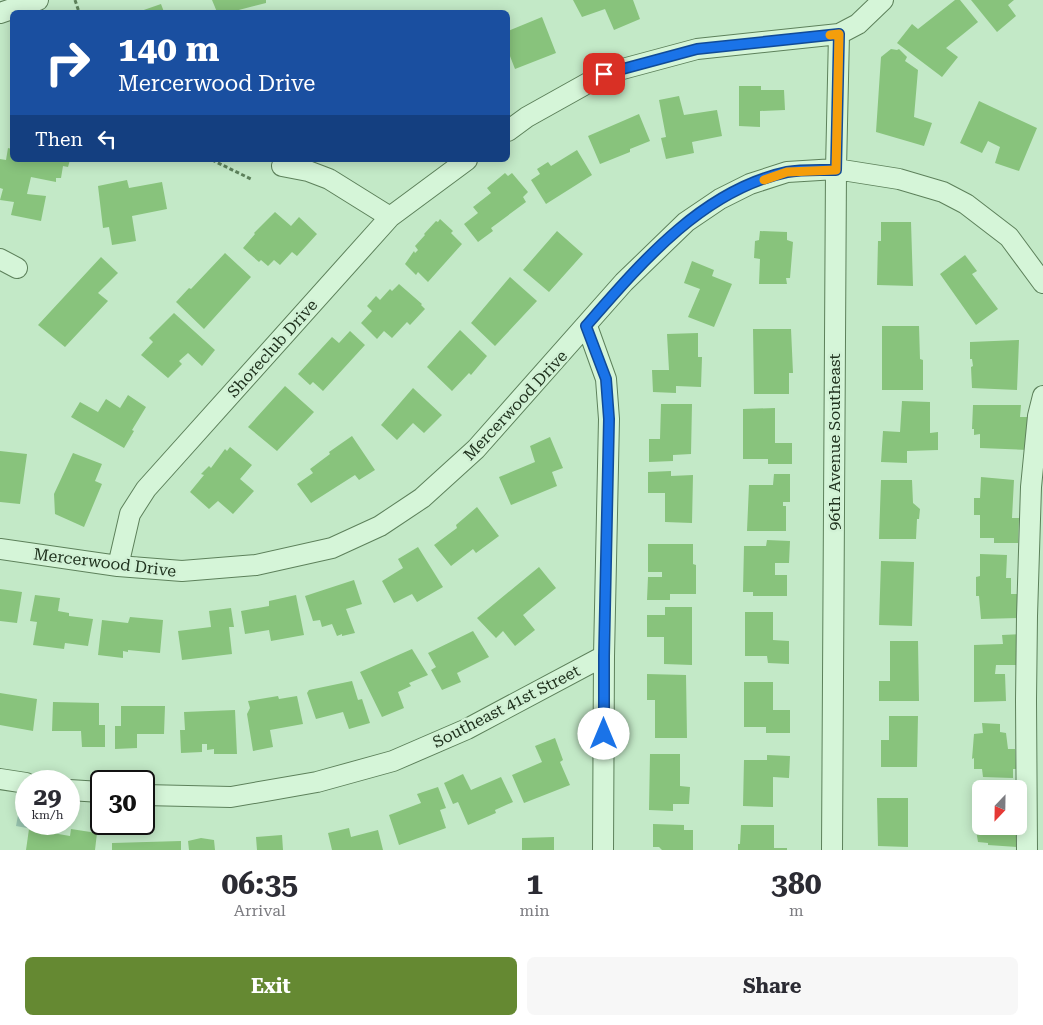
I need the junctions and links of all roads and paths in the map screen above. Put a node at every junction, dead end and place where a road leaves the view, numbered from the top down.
1 (38, 0) edge
2 (883, 0) edge
3 (0, 13) edge
4 (839, 34) junction
5 (510, 130) edge
6 (216, 162) edge
7 (464, 162) edge
8 (282, 166) dead end
9 (836, 170) junction
10 (251, 180) dead end
11 (390, 217) junction
12 (1043, 283) edge
13 (586, 326) junction
14 (1043, 396) edge
15 (0, 549) edge
16 (118, 566) junction
17 (604, 656) junction
18 (0, 778) edge
19 (15, 781) edge
20 (155, 795) edge
21 (603, 850) edge
22 (832, 850) edge
23 (1027, 850) edge

1 - 3 street
2 - 4 street
4 - 5 street
4 - 9 street, 96th Avenue Southeast
6 - 10 path
7 - 11 street, Shoreclub Drive
8 - 11 street
9 - 12 street, Mercerwood Drive
9 - 13 street, Mercerwood Drive
9 - 22 street, 96th Avenue Southeast
11 - 16 street, Shoreclub Drive
13 - 16 street, Mercerwood Drive
13 - 17 street
14 - 23 street
15 - 16 street, Mercerwood Drive
17 - 20 street, Southeast 41st Street
17 - 21 street
18 - 19 street

